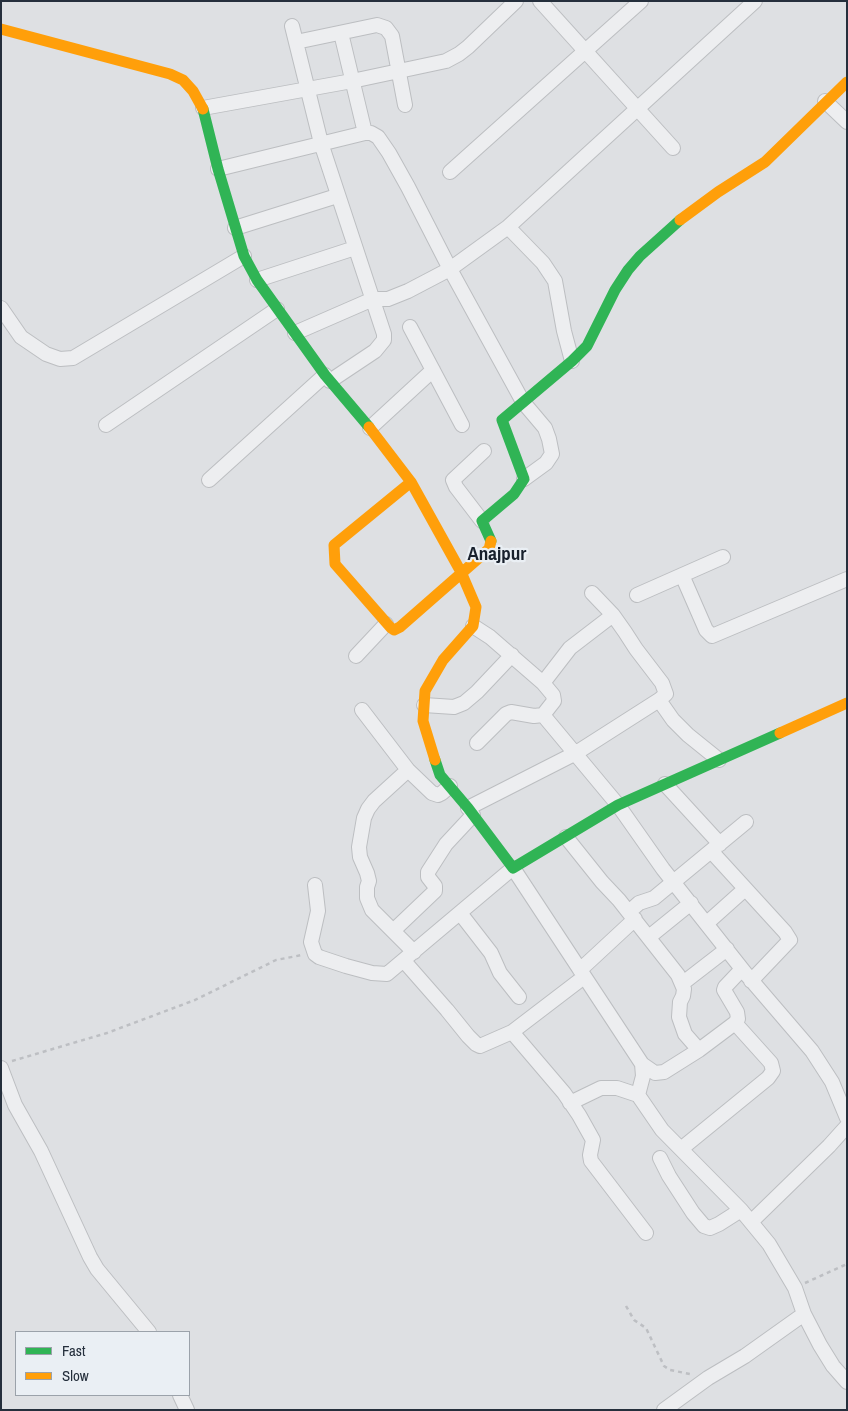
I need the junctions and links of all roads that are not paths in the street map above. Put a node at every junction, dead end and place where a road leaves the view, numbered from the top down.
1 (516, 1) edge
2 (540, 1) edge
3 (641, 1) edge
4 (755, 1) edge
5 (292, 26) dead end
6 (1, 29) edge
7 (341, 33) junction
8 (296, 42) junction
9 (585, 50) junction
10 (399, 72) junction
11 (352, 81) junction
12 (847, 82) edge
13 (308, 89) junction
14 (826, 102) junction
15 (405, 105) dead end
16 (203, 108) junction
17 (638, 110) junction
18 (847, 122) edge
19 (365, 133) junction
20 (321, 143) junction
21 (673, 148) dead end
22 (218, 169) junction
23 (450, 172) dead end
24 (337, 196) junction
25 (508, 227) junction
26 (235, 228) junction
27 (355, 248) junction
28 (244, 256) junction
29 (450, 269) junction
30 (257, 280) junction
31 (373, 299) junction
32 (1, 308) edge
33 (277, 309) junction
34 (410, 327) dead end
35 (295, 333) junction
36 (580, 354) junction
37 (433, 370) junction
38 (327, 378) junction
39 (523, 402) junction
40 (106, 424) dead end
41 (462, 426) dead end
42 (370, 428) junction
43 (484, 451) dead end
44 (524, 479) junction
45 (209, 480) dead end
46 (411, 482) junction
47 (482, 521) junction
48 (723, 557) dead end
49 (461, 572) junction
50 (682, 575) junction
51 (847, 579) edge
52 (592, 593) dead end
53 (636, 595) dead end
54 (613, 615) junction
55 (386, 624) junction
56 (473, 626) junction
57 (512, 655) junction
58 (356, 656) dead end
59 (543, 683) junction
60 (659, 700) junction
61 (847, 703) edge
62 (424, 705) junction
63 (362, 710) dead end
64 (543, 715) junction
65 (477, 743) dead end
66 (576, 753) junction
67 (719, 760) junction
68 (408, 770) junction
69 (665, 784) junction
70 (450, 786) junction
71 (618, 805) junction
72 (470, 811) junction
73 (746, 822) dead end
74 (566, 837) junction
75 (715, 847) junction
76 (513, 868) junction
77 (674, 882) junction
78 (315, 885) dead end
79 (746, 888) junction
80 (691, 903) junction
81 (460, 913) junction
82 (632, 915) junction
83 (707, 923) junction
84 (393, 931) junction
85 (649, 937) junction
86 (727, 949) junction
87 (409, 957) junction
88 (742, 970) junction
89 (582, 973) junction
90 (751, 981) junction
91 (683, 983) junction
92 (519, 997) dead end
93 (735, 1023) junction
94 (512, 1032) junction
95 (699, 1050) junction
96 (642, 1064) junction
97 (6, 1065) edge
98 (638, 1095) junction
99 (570, 1103) junction
100 (847, 1118) edge
101 (847, 1126) edge
102 (681, 1150) junction
103 (660, 1158) dead end
104 (740, 1210) junction
105 (750, 1222) junction
106 (646, 1233) dead end
107 (804, 1314) junction
108 (148, 1331) edge
109 (847, 1382) edge
110 (180, 1396) edge
111 (187, 1410) edge
112 (664, 1410) edge

1 - 10 street
2 - 9 street
3 - 9 street
4 - 17 street
5 - 8 street
6 - 16 main road
7 - 8 street
7 - 10 street
7 - 11 street
8 - 13 street
9 - 17 street
9 - 23 street
10 - 11 street
10 - 15 street
11 - 13 street
11 - 19 street
12 - 14 main road
13 - 16 street
13 - 20 street
14 - 18 street
14 - 36 main road
16 - 22 main road
17 - 21 street
17 - 25 street
19 - 20 street
19 - 29 street
20 - 22 street
20 - 24 street
22 - 26 main road
24 - 26 street
24 - 27 street
25 - 29 street
25 - 36 street
26 - 28 main road
27 - 30 street
27 - 31 street
28 - 30 main road
28 - 32 street
29 - 31 street
29 - 39 street
30 - 33 main road
31 - 35 street
31 - 38 street
33 - 35 main road
33 - 40 street
34 - 37 street
35 - 38 main road
36 - 39 main road
37 - 41 street
37 - 42 street
38 - 42 main road
38 - 45 street
39 - 44 main road
39 - 44 street
42 - 46 main road
43 - 47 street
44 - 47 main road
46 - 49 main road
46 - 55 main road
47 - 49 main road
48 - 50 street
49 - 55 main road
49 - 56 main road
50 - 51 street
50 - 53 street
52 - 54 street
54 - 59 street
54 - 60 street
55 - 58 street
56 - 57 street
56 - 62 main road
57 - 59 street
57 - 62 street
59 - 64 street
60 - 66 street
60 - 67 street
61 - 67 main road
62 - 70 main road
63 - 68 street
64 - 65 street
64 - 66 street
66 - 71 street
66 - 72 street
67 - 69 main road
68 - 70 street
68 - 84 street
69 - 71 main road
69 - 75 street
70 - 72 main road
71 - 74 main road
71 - 77 street
72 - 76 main road
72 - 84 street
73 - 75 street
74 - 76 main road
74 - 82 street
75 - 77 street
75 - 79 street
76 - 81 street
76 - 89 street
77 - 80 street
77 - 82 street
78 - 87 street
79 - 83 street
79 - 90 street
80 - 83 street
80 - 85 street
81 - 87 street
81 - 92 street
82 - 85 street
82 - 89 street
83 - 86 street
84 - 87 street
85 - 91 street
86 - 88 street
86 - 91 street
87 - 94 street
88 - 90 street
88 - 93 street
89 - 94 street
89 - 96 street
90 - 100 street
91 - 95 street
93 - 95 street
93 - 102 street
94 - 99 street
95 - 96 street
96 - 98 street
97 - 108 street
98 - 99 street
98 - 102 street
99 - 106 street
101 - 105 street
102 - 104 street
103 - 104 street
104 - 105 street
105 - 107 street
107 - 109 street
107 - 112 street
110 - 111 street

